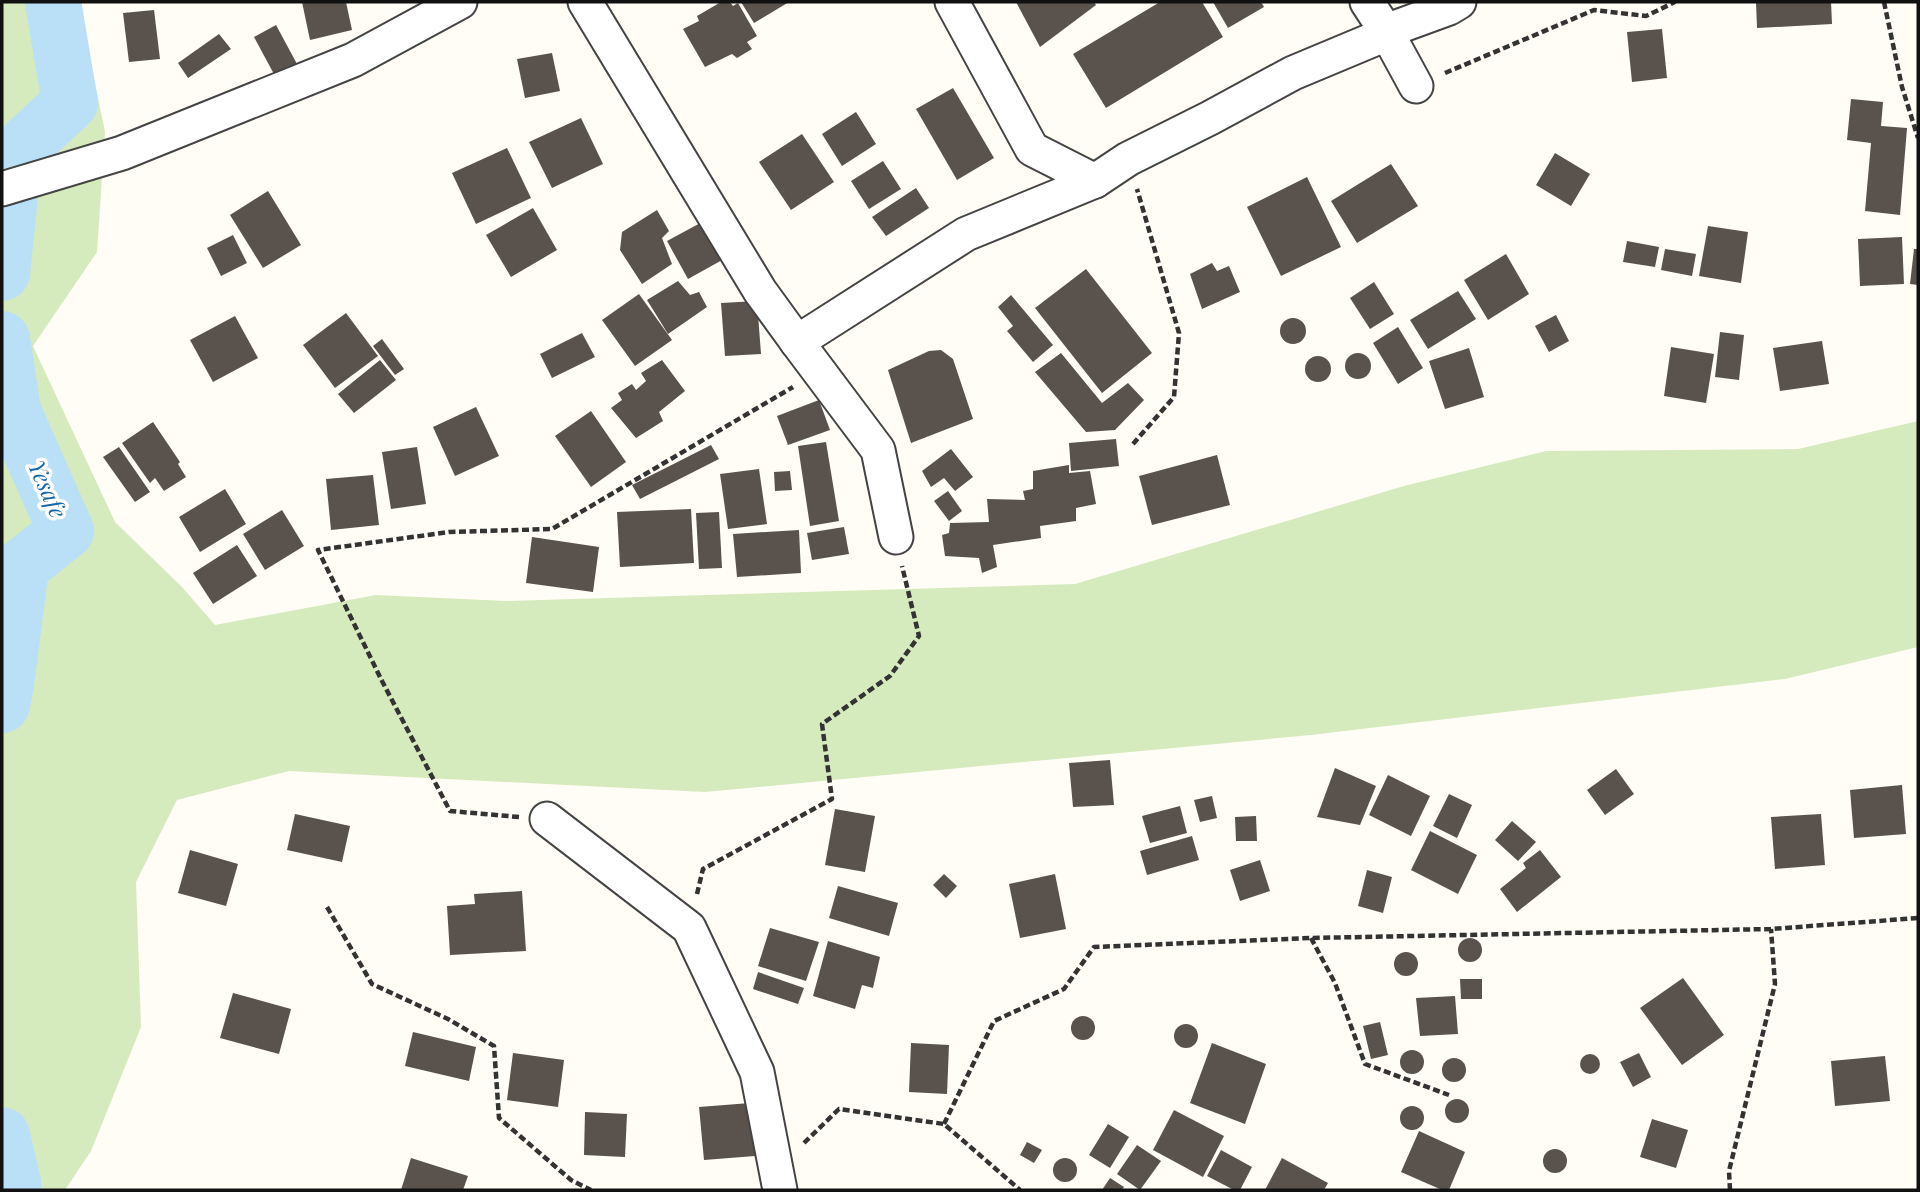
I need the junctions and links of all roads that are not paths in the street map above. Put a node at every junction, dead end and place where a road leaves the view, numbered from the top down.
1 (460, 2) edge
2 (585, 2) edge
3 (952, 2) edge
4 (1367, 2) edge
5 (1459, 2) edge
6 (1386, 31) junction
7 (1416, 86) road end
8 (1095, 181) junction
9 (2, 189) edge
10 (797, 342) junction
11 (896, 537) road end
12 (547, 819) road end
13 (778, 1180) edge

1 - 9 street
2 - 10 street
3 - 8 street
4 - 6 street
5 - 6 street
6 - 7 street
6 - 8 street
8 - 10 street
10 - 11 street
12 - 13 street

